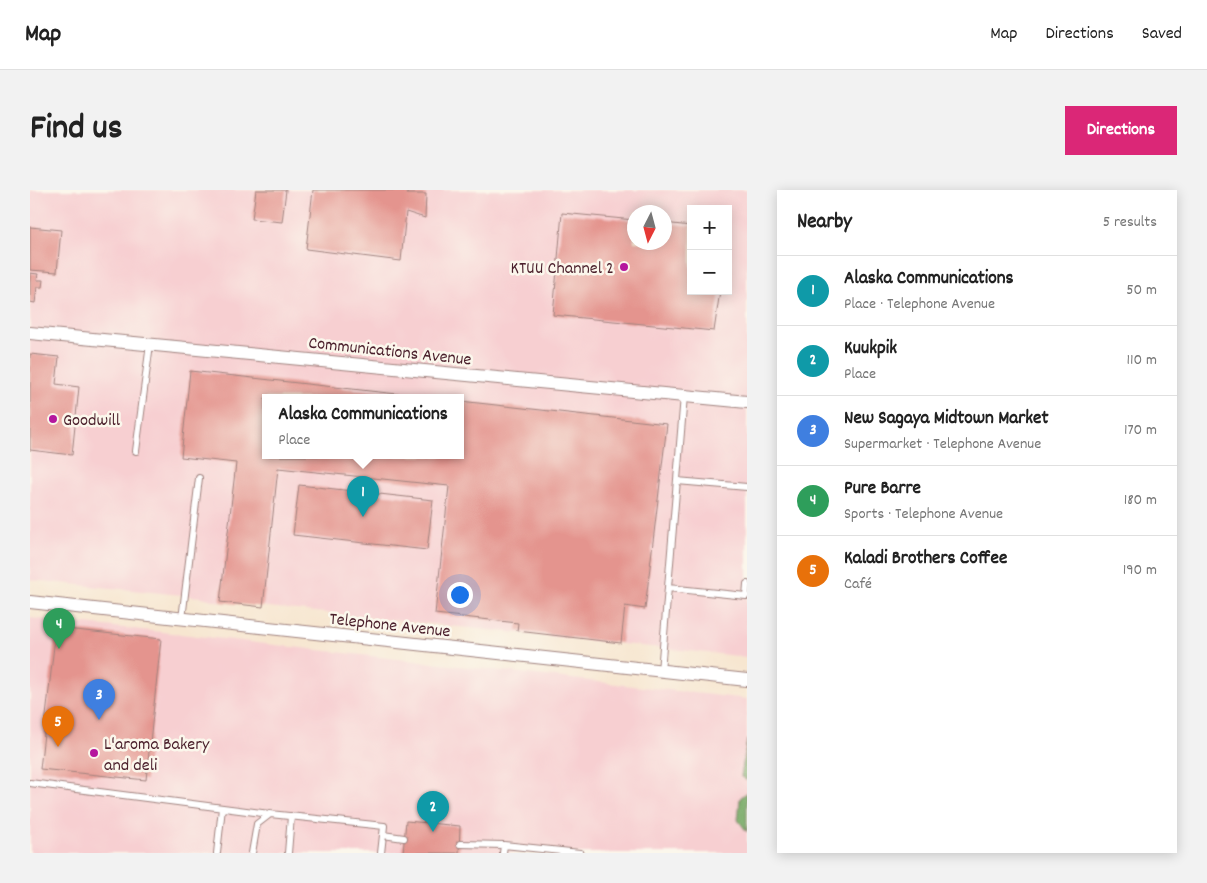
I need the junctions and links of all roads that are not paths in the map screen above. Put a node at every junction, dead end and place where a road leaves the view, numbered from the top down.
1 (30, 333) edge
2 (150, 344) junction
3 (684, 396) junction
4 (747, 402) edge
5 (136, 451) dead end
6 (199, 478) dead end
7 (677, 481) junction
8 (747, 487) edge
9 (747, 584) edge
10 (668, 588) junction
11 (30, 602) edge
12 (182, 619) junction
13 (661, 671) junction
14 (747, 680) edge
15 (30, 783) edge
16 (222, 808) junction
17 (270, 814) junction
18 (291, 816) junction
19 (383, 835) junction
20 (404, 838) dead end
21 (460, 844) dead end
22 (504, 845) junction
23 (217, 853) edge
24 (252, 853) edge
25 (288, 853) edge
26 (381, 853) edge
27 (503, 853) edge
28 (580, 853) edge

1 - 2 street, Communications Avenue
2 - 3 street, Communications Avenue
2 - 5 lane
3 - 4 street, Communications Avenue
3 - 7 lane
6 - 12 lane
7 - 8 lane
7 - 10 lane
9 - 10 lane
10 - 13 lane
11 - 12 street, Telephone Avenue
12 - 13 street, Telephone Avenue
13 - 14 street, Telephone Avenue
15 - 16 lane
16 - 17 lane
16 - 23 lane
17 - 18 lane
17 - 24 lane
18 - 19 lane
18 - 25 lane
19 - 20 lane
19 - 26 lane
21 - 22 lane
22 - 27 lane
22 - 28 lane

